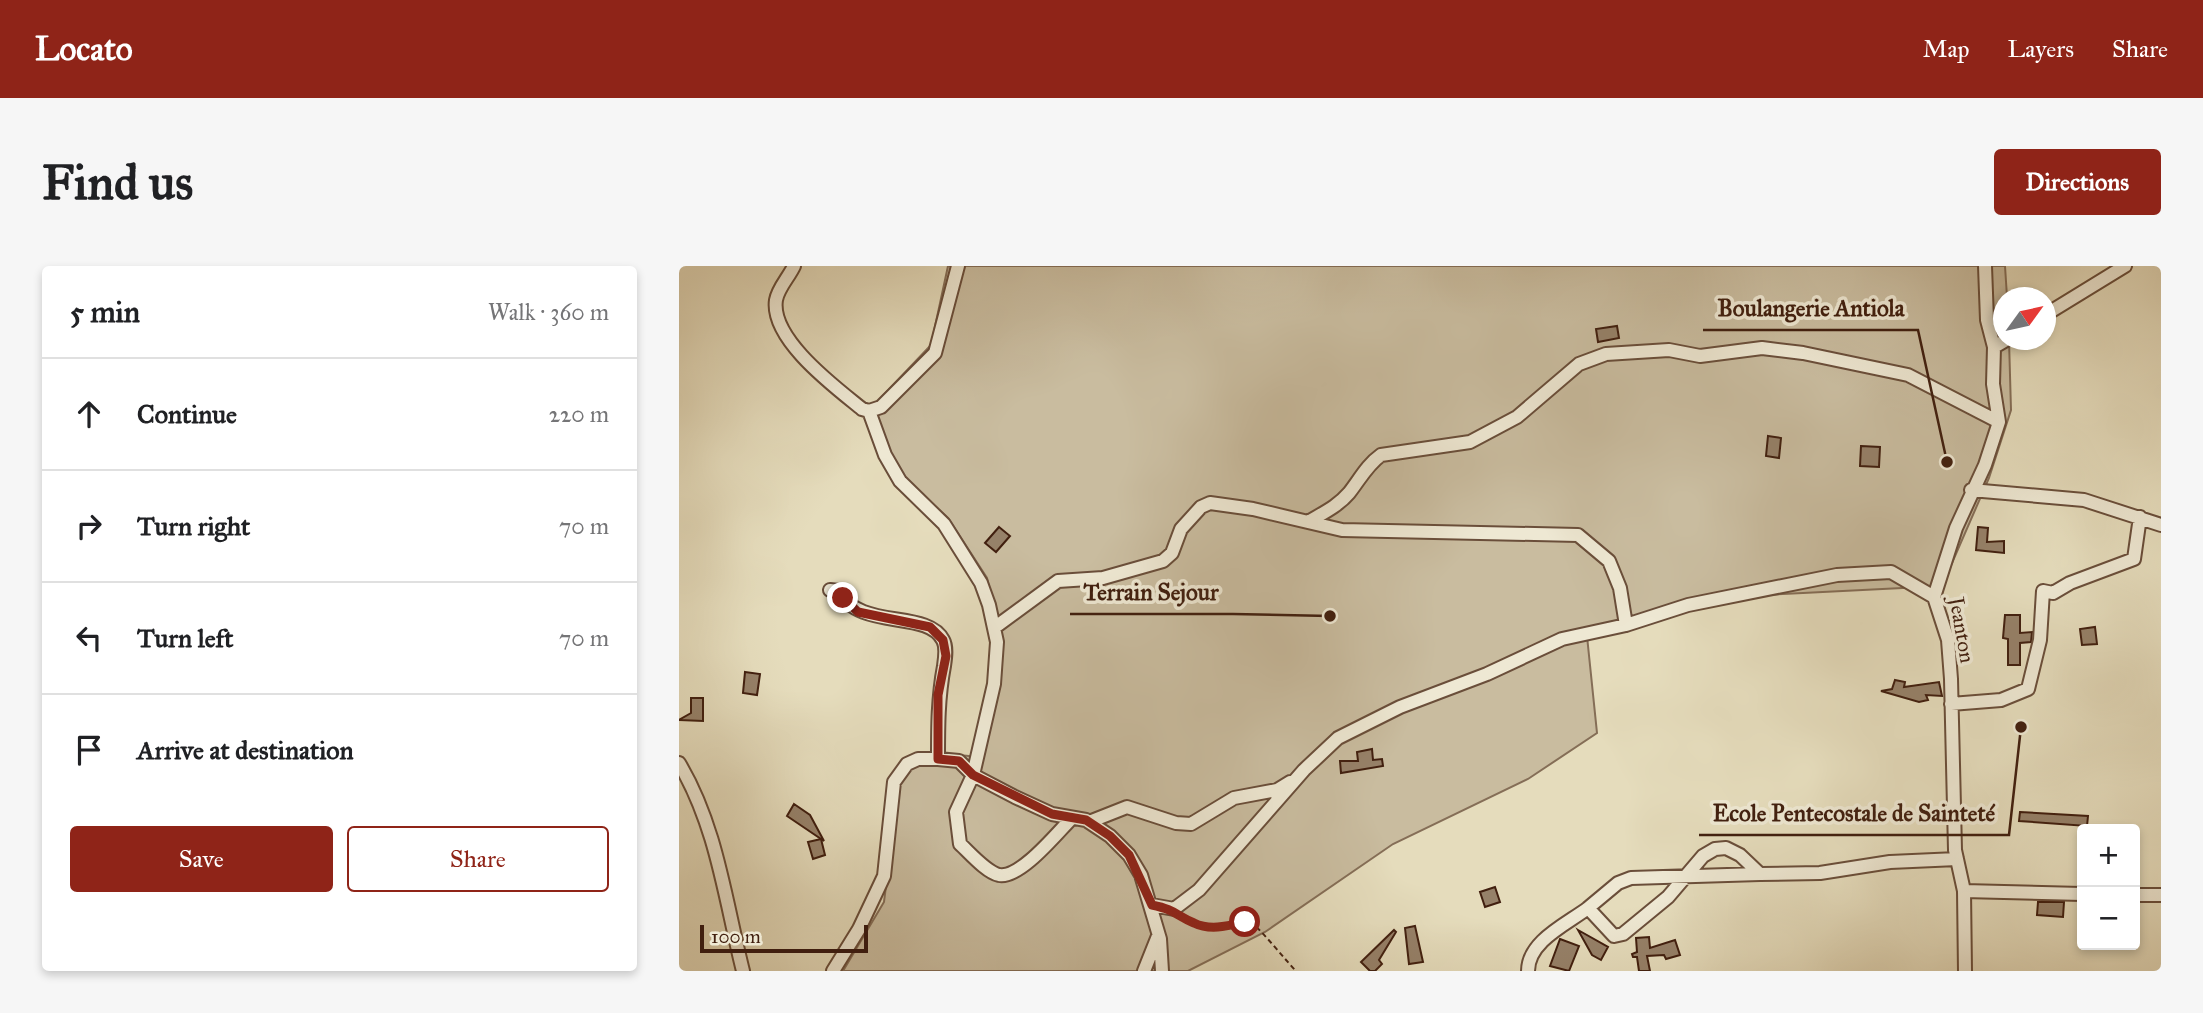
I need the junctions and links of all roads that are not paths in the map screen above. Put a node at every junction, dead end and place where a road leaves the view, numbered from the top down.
1 (795, 266) edge
2 (958, 266) edge
3 (1985, 266) edge
4 (2125, 266) edge
5 (2056, 309) edge
6 (1993, 343) edge
7 (1994, 350) edge
8 (869, 411) junction
9 (1999, 422) junction
10 (1971, 490) junction
11 (2140, 517) junction
12 (1308, 522) junction
13 (2161, 525) edge
14 (830, 590) dead end
15 (1934, 597) junction
16 (1626, 625) junction
17 (994, 628) junction
18 (1951, 704) junction
19 (938, 759) junction
20 (679, 763) edge
21 (973, 775) junction
22 (1296, 781) junction
23 (1071, 819) junction
24 (1089, 822) junction
25 (1957, 859) junction
26 (1759, 874) junction
27 (1687, 876) junction
28 (1964, 891) junction
29 (2077, 894) edge
30 (2140, 895) edge
31 (2161, 895) edge
32 (1152, 905) junction
33 (1588, 908) junction
34 (1159, 933) junction
35 (743, 971) edge
36 (832, 971) edge
37 (1144, 971) edge
38 (1163, 971) edge
39 (1528, 971) edge
40 (1965, 971) edge

1 - 8 street
2 - 8 street
3 - 6 street, Jeanton
4 - 5 street
7 - 9 street, Jeanton
8 - 17 street
9 - 10 street, Jeanton
9 - 12 street
10 - 11 street
10 - 15 street, Jeanton
11 - 13 street
11 - 18 street
12 - 16 street
12 - 17 street
14 - 19 street
15 - 16 street
15 - 18 street, Jeanton
16 - 22 street
17 - 21 street
18 - 25 street, Jeanton
19 - 21 street
19 - 36 street
20 - 35 street
21 - 23 street
21 - 23 street
22 - 24 street
22 - 32 street
23 - 24 street
24 - 32 street
25 - 26 street
25 - 28 street, Jeanton
26 - 27 street
26 - 27 street
27 - 33 street
27 - 33 street
28 - 29 street
28 - 40 street, Jeanton
30 - 31 street
32 - 34 street
33 - 39 street
34 - 37 street
34 - 38 street

